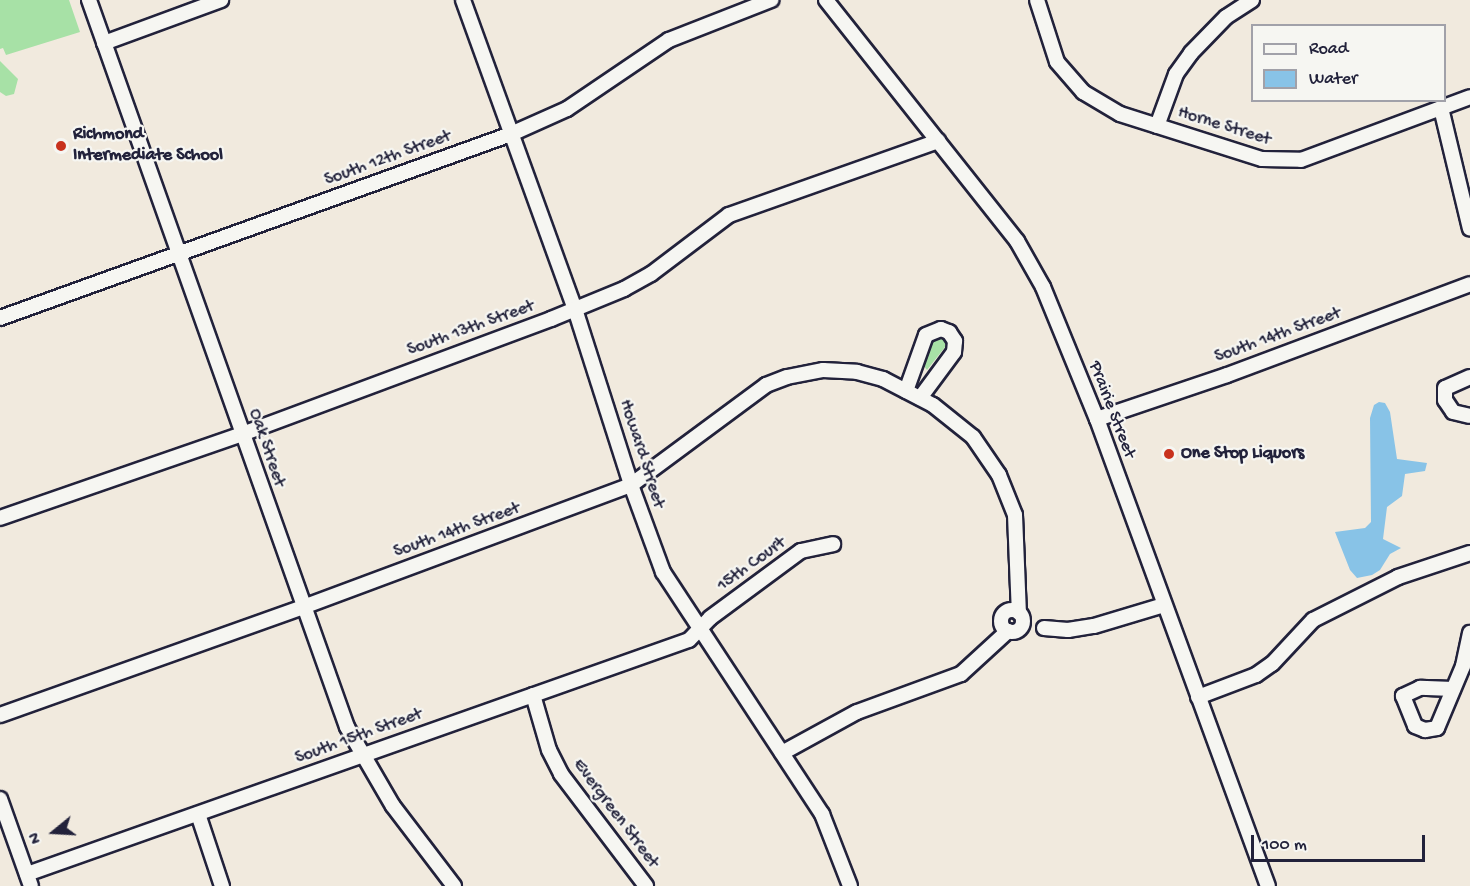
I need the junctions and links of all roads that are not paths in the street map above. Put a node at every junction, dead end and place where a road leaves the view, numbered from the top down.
1 (89, 0) edge
2 (221, 0) edge
3 (463, 0) edge
4 (771, 0) edge
5 (825, 0) edge
6 (1037, 0) edge
7 (1252, 0) edge
8 (104, 43) junction
9 (1470, 97) edge
10 (1441, 108) junction
11 (1157, 126) junction
12 (511, 134) junction
13 (938, 141) junction
14 (1470, 229) edge
15 (178, 253) junction
16 (1470, 284) edge
17 (575, 309) junction
18 (0, 318) edge
19 (1470, 377) edge
20 (906, 391) junction
21 (920, 398) junction
22 (1470, 416) edge
23 (1096, 419) junction
24 (242, 434) junction
25 (631, 485) junction
26 (0, 518) edge
27 (832, 544) dead end
28 (1469, 559) edge
29 (1018, 584) junction
30 (1164, 605) junction
31 (303, 607) junction
32 (1021, 615) junction
33 (1008, 623) junction
34 (1044, 628) junction
35 (699, 629) junction
36 (1470, 633) edge
37 (1453, 689) dead end
38 (533, 695) junction
39 (1198, 697) junction
40 (0, 715) edge
41 (782, 753) junction
42 (361, 755) junction
43 (0, 799) edge
44 (198, 814) junction
45 (29, 880) edge
46 (222, 886) edge
47 (454, 886) edge
48 (646, 886) edge
49 (850, 886) edge
50 (1268, 886) edge

1 - 8 street, Oak Street
2 - 8 street
3 - 12 street, Howard Street
4 - 12 street, South 12th Street
5 - 13 street, Prairie Street
6 - 11 street, Horne Street
7 - 11 street
8 - 15 street, Oak Street
9 - 10 street, Horne Street
10 - 11 street, Horne Street
10 - 14 street
12 - 15 street, South 12th Street
12 - 17 street, Howard Street
13 - 17 street, South 13th Street
13 - 23 street, Prairie Street
15 - 18 street, South 12th Street
15 - 24 street, Oak Street
16 - 23 street, South 14th Street
17 - 24 street, South 13th Street
17 - 25 street, Howard Street
19 - 22 street
20 - 21 street, South 14th Street
20 - 21 street
20 - 25 street, South 14th Street
21 - 29 street, South 14th Street
23 - 30 street, Prairie Street
24 - 26 street, South 13th Street
24 - 31 street, Oak Street
25 - 31 street, South 14th Street
25 - 35 street, Howard Street
27 - 35 street, 15th Court
28 - 39 street
29 - 32 street, South 14th Street
29 - 33 street, South 14th Street
30 - 34 street
30 - 39 street, Prairie Street
31 - 40 street, South 14th Street
31 - 42 street, Oak Street
32 - 33 street
32 - 34 street
33 - 34 street
33 - 41 street
35 - 38 street, South 15th Street
35 - 41 street, Howard Street
36 - 37 street
38 - 42 street, South 15th Street
38 - 48 street, Evergreen Street
39 - 50 street, Prairie Street
41 - 49 street, Howard Street
42 - 44 street, South 15th Street
42 - 47 street, Oak Street
43 - 45 street
44 - 45 street, South 15th Street
44 - 46 street

